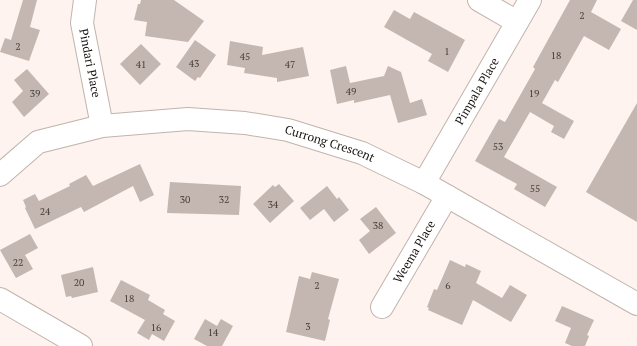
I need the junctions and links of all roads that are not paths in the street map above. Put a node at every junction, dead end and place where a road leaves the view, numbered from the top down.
1 (85, 0) edge
2 (479, 0) edge
3 (530, 0) edge
4 (517, 22) junction
5 (102, 126) junction
6 (0, 175) edge
7 (424, 182) junction
8 (447, 196) junction
9 (0, 299) edge
10 (637, 304) edge
11 (382, 308) dead end
12 (81, 346) edge

1 - 5 street, Pindari Place
2 - 4 street
3 - 4 street, Pimpala Place
4 - 7 street, Pimpala Place
5 - 6 street, Currong Crescent
5 - 7 street, Currong Crescent
7 - 8 street, Currong Crescent
8 - 10 street, Currong Crescent
8 - 11 street, Weema Place
9 - 12 street

